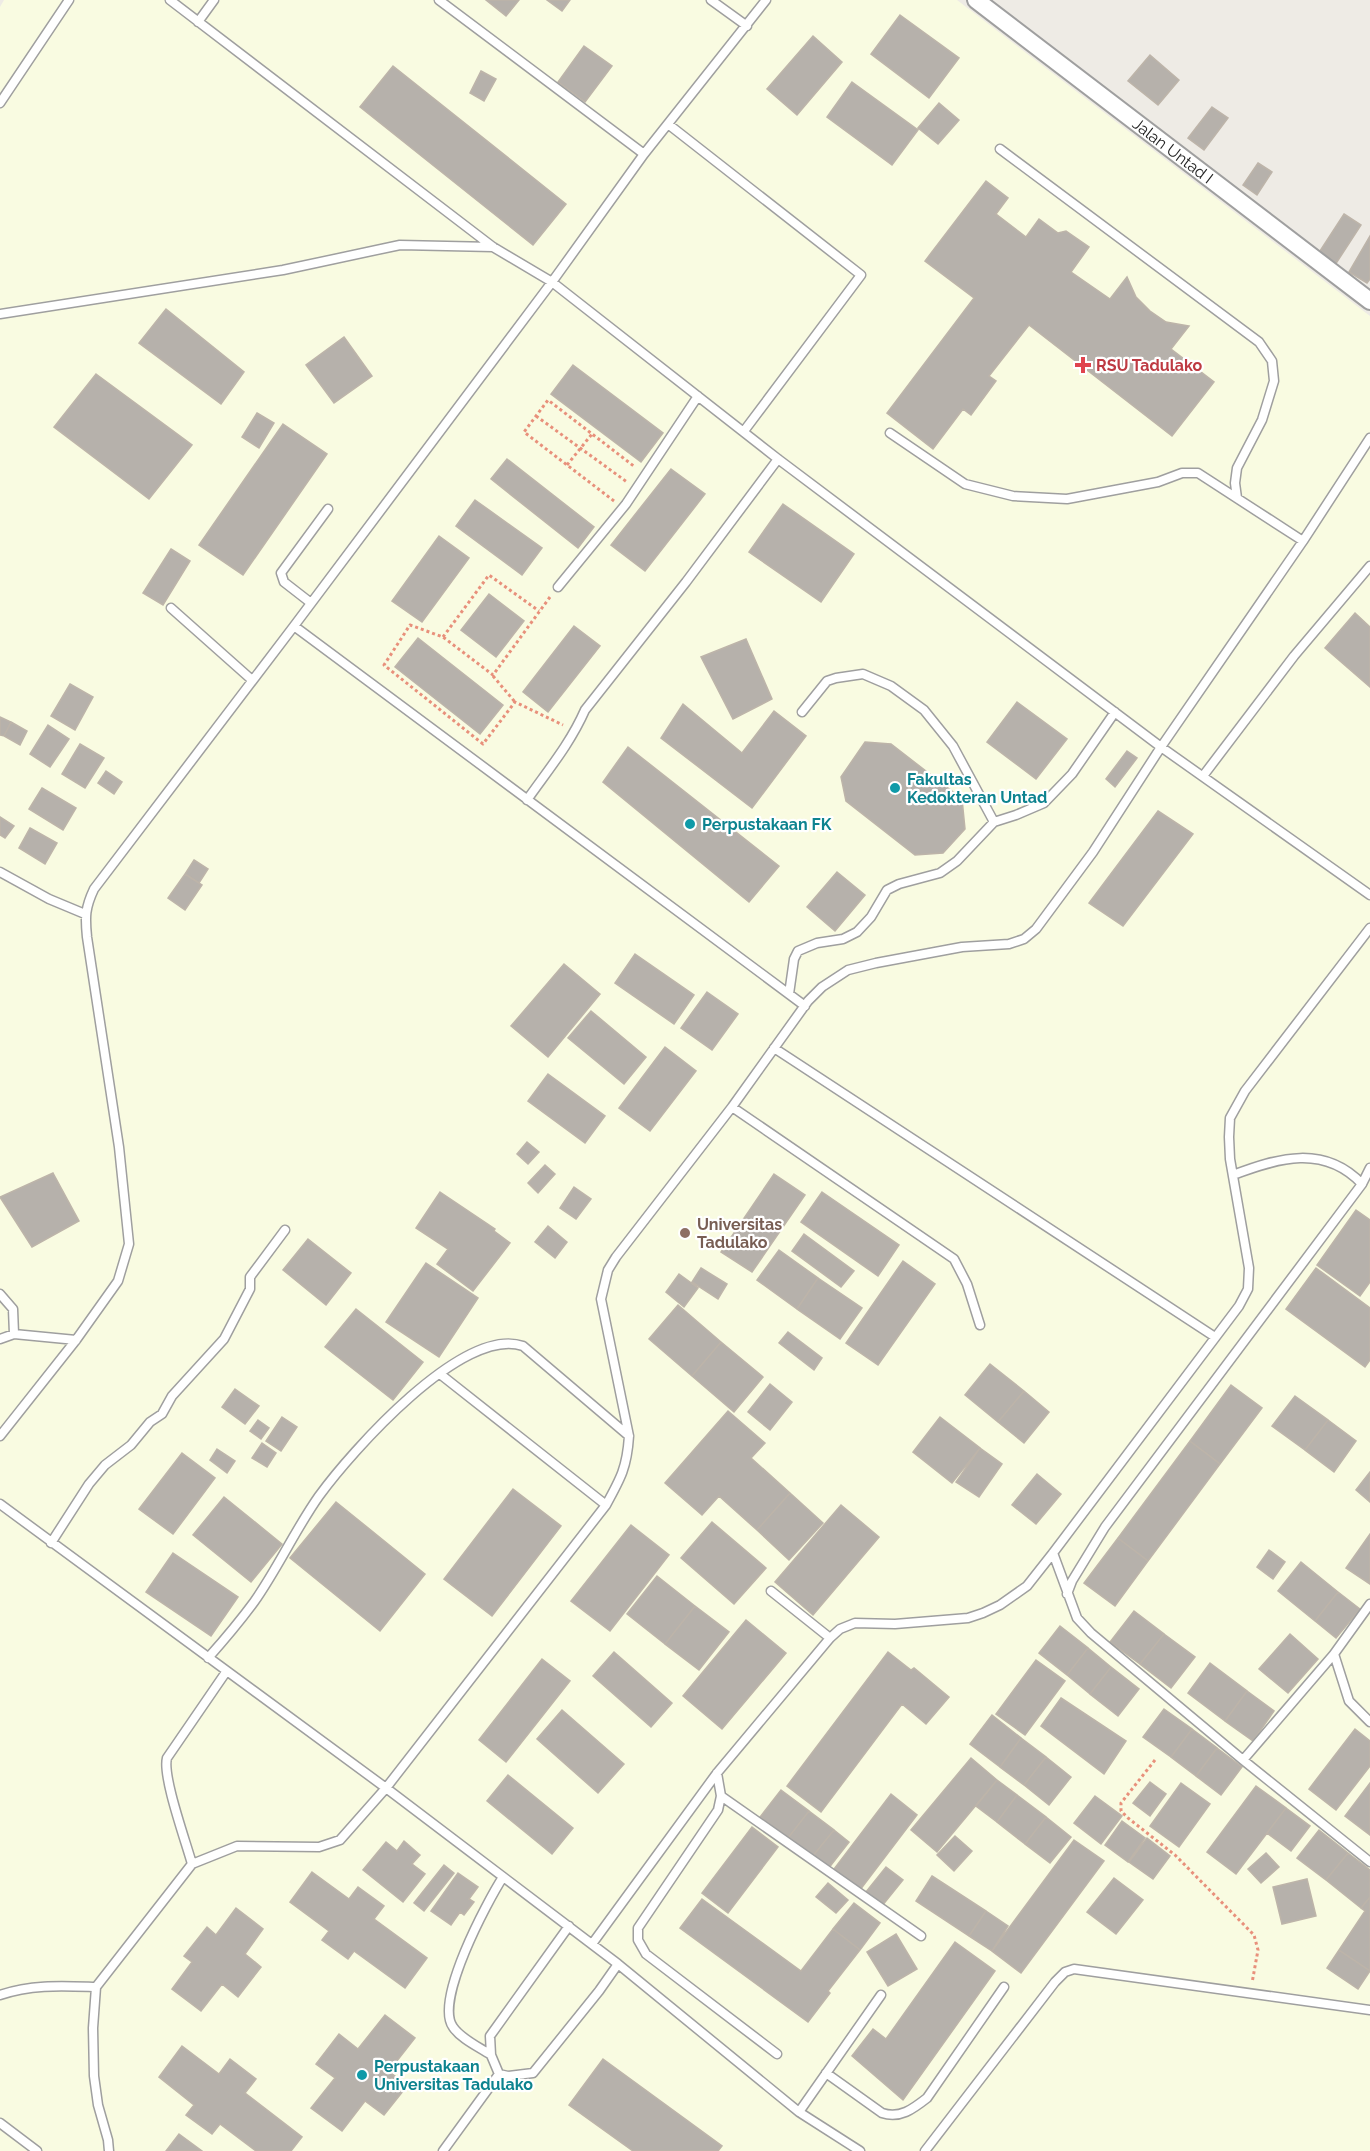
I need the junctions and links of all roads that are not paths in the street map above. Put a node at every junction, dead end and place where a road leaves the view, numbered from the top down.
1 (69, 0) edge
2 (170, 0) edge
3 (214, 0) edge
4 (439, 0) edge
5 (711, 0) edge
6 (766, 0) edge
7 (976, 0) edge
8 (198, 22) junction
9 (747, 26) junction
10 (0, 103) edge
11 (668, 124) junction
12 (999, 149) dead end
13 (644, 154) junction
14 (493, 247) junction
15 (552, 282) junction
16 (1370, 301) edge
17 (0, 314) edge
18 (698, 396) junction
19 (744, 431) junction
20 (890, 433) dead end
21 (1370, 438) edge
22 (778, 459) junction
23 (1237, 498) junction
24 (328, 509) dead end
25 (1303, 541) junction
26 (1370, 566) edge
27 (558, 587) road end
28 (311, 603) junction
29 (171, 608) dead end
30 (294, 626) junction
31 (252, 680) junction
32 (802, 712) dead end
33 (1114, 712) junction
34 (1161, 747) junction
35 (1203, 776) junction
36 (527, 800) junction
37 (994, 822) junction
38 (0, 872) edge
39 (1370, 895) edge
40 (85, 914) junction
41 (1370, 928) edge
42 (789, 994) junction
43 (805, 1006) junction
44 (774, 1048) junction
45 (732, 1107) junction
46 (1370, 1168) edge
47 (1233, 1175) junction
48 (1362, 1184) junction
49 (285, 1230) dead end
50 (0, 1294) edge
51 (980, 1325) dead end
52 (14, 1334) junction
53 (1215, 1337) junction
54 (0, 1339) edge
55 (76, 1340) junction
56 (440, 1374) junction
57 (0, 1434) edge
58 (629, 1436) junction
59 (0, 1504) edge
60 (606, 1505) junction
61 (51, 1543) junction
62 (1053, 1552) junction
63 (771, 1592) dead end
64 (1067, 1594) junction
65 (1370, 1604) edge
66 (830, 1638) junction
67 (1334, 1654) junction
68 (208, 1658) junction
69 (226, 1672) junction
70 (1370, 1722) edge
71 (1243, 1760) junction
72 (717, 1773) junction
73 (386, 1788) junction
74 (721, 1796) junction
75 (1370, 1862) edge
76 (192, 1864) junction
77 (503, 1877) junction
78 (569, 1926) junction
79 (921, 1936) dead end
80 (592, 1944) junction
81 (618, 1964) junction
82 (96, 1987) junction
83 (1004, 1987) dead end
84 (0, 1995) edge
85 (881, 1995) dead end
86 (1370, 2010) edge
87 (777, 2054) dead end
88 (491, 2055) junction
89 (826, 2073) junction
90 (499, 2074) junction
91 (799, 2112) junction
92 (0, 2123) edge
93 (37, 2151) edge
94 (109, 2151) edge
95 (443, 2151) edge
96 (860, 2151) edge
97 (925, 2151) edge

1 - 10 lane
2 - 8 lane
3 - 8 lane
4 - 13 lane
5 - 9 lane
6 - 9 lane
7 - 16 street, Jalan Untad I
8 - 14 lane
9 - 11 lane
11 - 13 lane
11 - 19 lane
12 - 23 lane
13 - 15 lane
14 - 15 lane
14 - 17 lane
15 - 18 lane
15 - 28 lane
18 - 19 lane
18 - 27 lane
19 - 22 lane
20 - 23 lane
21 - 25 lane
22 - 33 lane
22 - 36 lane
23 - 25 lane
24 - 28 lane
25 - 34 lane
26 - 35 lane
28 - 30 lane
29 - 31 lane
30 - 31 lane
30 - 36 lane
31 - 40 lane
32 - 37 lane
33 - 34 lane
33 - 37 lane
34 - 35 lane
34 - 43 lane
35 - 39 lane
36 - 42 lane
37 - 42 lane
38 - 40 lane
40 - 55 lane
41 - 47 lane
42 - 43 lane
43 - 44 lane
44 - 45 lane
44 - 53 lane
45 - 51 lane
45 - 58 lane
46 - 48 lane
47 - 48 lane
47 - 53 lane
48 - 64 lane
49 - 61 lane
50 - 52 lane
52 - 54 lane
52 - 55 lane
53 - 62 lane
55 - 57 lane
56 - 58 lane
56 - 60 lane
56 - 68 lane
58 - 60 lane
59 - 61 lane
60 - 73 lane
61 - 68 lane
62 - 64 lane
62 - 66 lane
63 - 66 lane
64 - 71 lane
65 - 67 lane
66 - 72 lane
67 - 70 lane
67 - 71 lane
68 - 69 lane
69 - 73 lane
69 - 76 lane
71 - 75 lane
72 - 74 lane
72 - 80 lane
73 - 76 lane
73 - 77 lane
74 - 79 lane
74 - 87 lane
76 - 82 lane
77 - 78 lane
77 - 88 lane
78 - 80 lane
78 - 88 lane
80 - 81 lane
81 - 90 lane
81 - 91 lane
82 - 84 lane
82 - 94 lane
83 - 89 lane
85 - 89 lane
86 - 97 lane
88 - 90 lane
89 - 91 lane
90 - 95 lane
91 - 96 lane
92 - 93 lane

